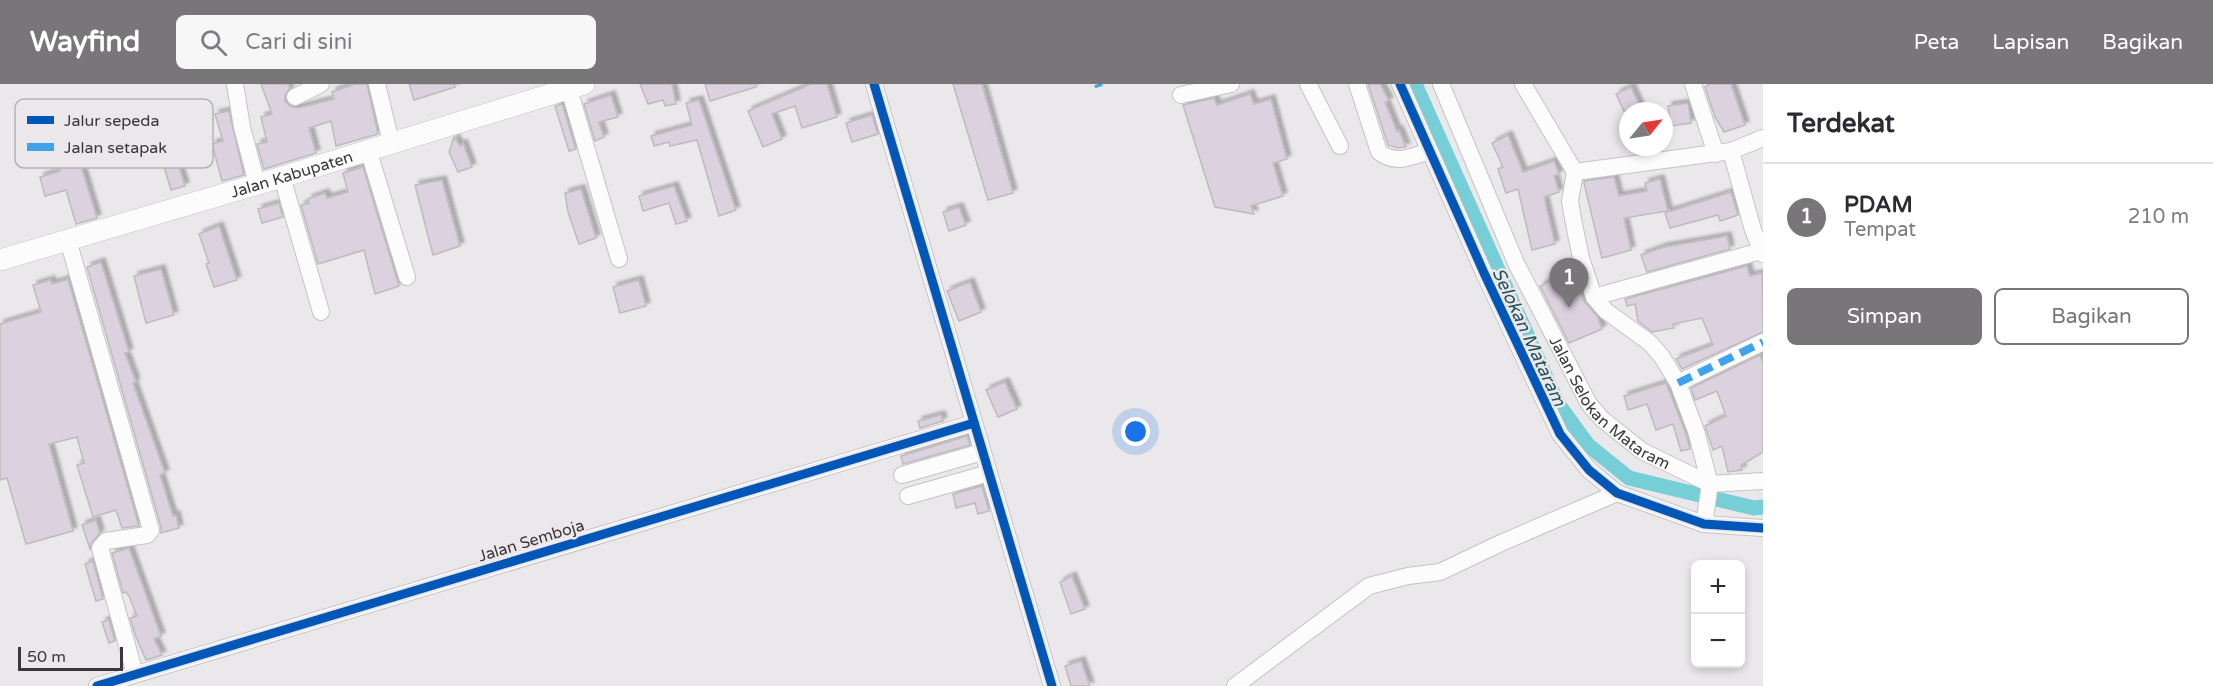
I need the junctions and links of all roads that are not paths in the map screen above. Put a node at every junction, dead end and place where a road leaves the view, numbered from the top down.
1 (234, 84) edge
2 (321, 84) edge
3 (377, 84) edge
4 (874, 84) edge
5 (1231, 84) edge
6 (1308, 84) edge
7 (1357, 84) edge
8 (1400, 84) edge
9 (1441, 84) edge
10 (1523, 84) edge
11 (1693, 84) edge
12 (576, 86) edge
13 (1181, 95) dead end
14 (294, 97) dead end
15 (1763, 138) edge
16 (391, 142) junction
17 (1340, 146) dead end
18 (368, 149) junction
19 (1429, 151) junction
20 (1723, 152) junction
21 (1575, 172) junction
22 (282, 177) junction
23 (257, 184) junction
24 (68, 240) junction
25 (1762, 252) edge
26 (619, 259) dead end
27 (0, 260) edge
28 (407, 277) dead end
29 (1594, 297) junction
30 (321, 312) dead end
31 (1763, 342) edge
32 (1678, 383) junction
33 (974, 423) junction
34 (982, 452) junction
35 (989, 473) junction
36 (902, 475) dead end
37 (1763, 481) edge
38 (1710, 490) junction
39 (1617, 493) junction
40 (908, 496) dead end
41 (1705, 519) junction
42 (1763, 528) edge
43 (135, 674) junction
44 (97, 686) edge
45 (1052, 686) edge
46 (1235, 686) edge

1 - 23 street
2 - 14 street
3 - 16 street
4 - 33 street
5 - 13 street
6 - 17 street
7 - 19 street
8 - 19 street
9 - 38 street, Jalan Selokan Mataram
10 - 21 street
11 - 20 street
12 - 16 main road, Jalan Kabupaten
12 - 26 street
15 - 20 street
16 - 18 main road, Jalan Kabupaten
18 - 22 main road, Jalan Kabupaten
18 - 28 street
19 - 39 street
20 - 21 street
20 - 25 street
21 - 29 street
22 - 23 main road, Jalan Kabupaten
22 - 30 street
23 - 24 main road, Jalan Kabupaten
24 - 27 main road, Jalan Kabupaten
24 - 43 street
25 - 29 street
29 - 32 street
31 - 32 street
32 - 38 street
33 - 34 street
33 - 43 street, Jalan Semboja
34 - 35 street
34 - 36 street
35 - 40 street
35 - 45 street
37 - 38 street, Jalan Selokan Mataram
38 - 41 street
39 - 41 street
39 - 46 street
41 - 42 street
43 - 44 street, Jalan Semboja

